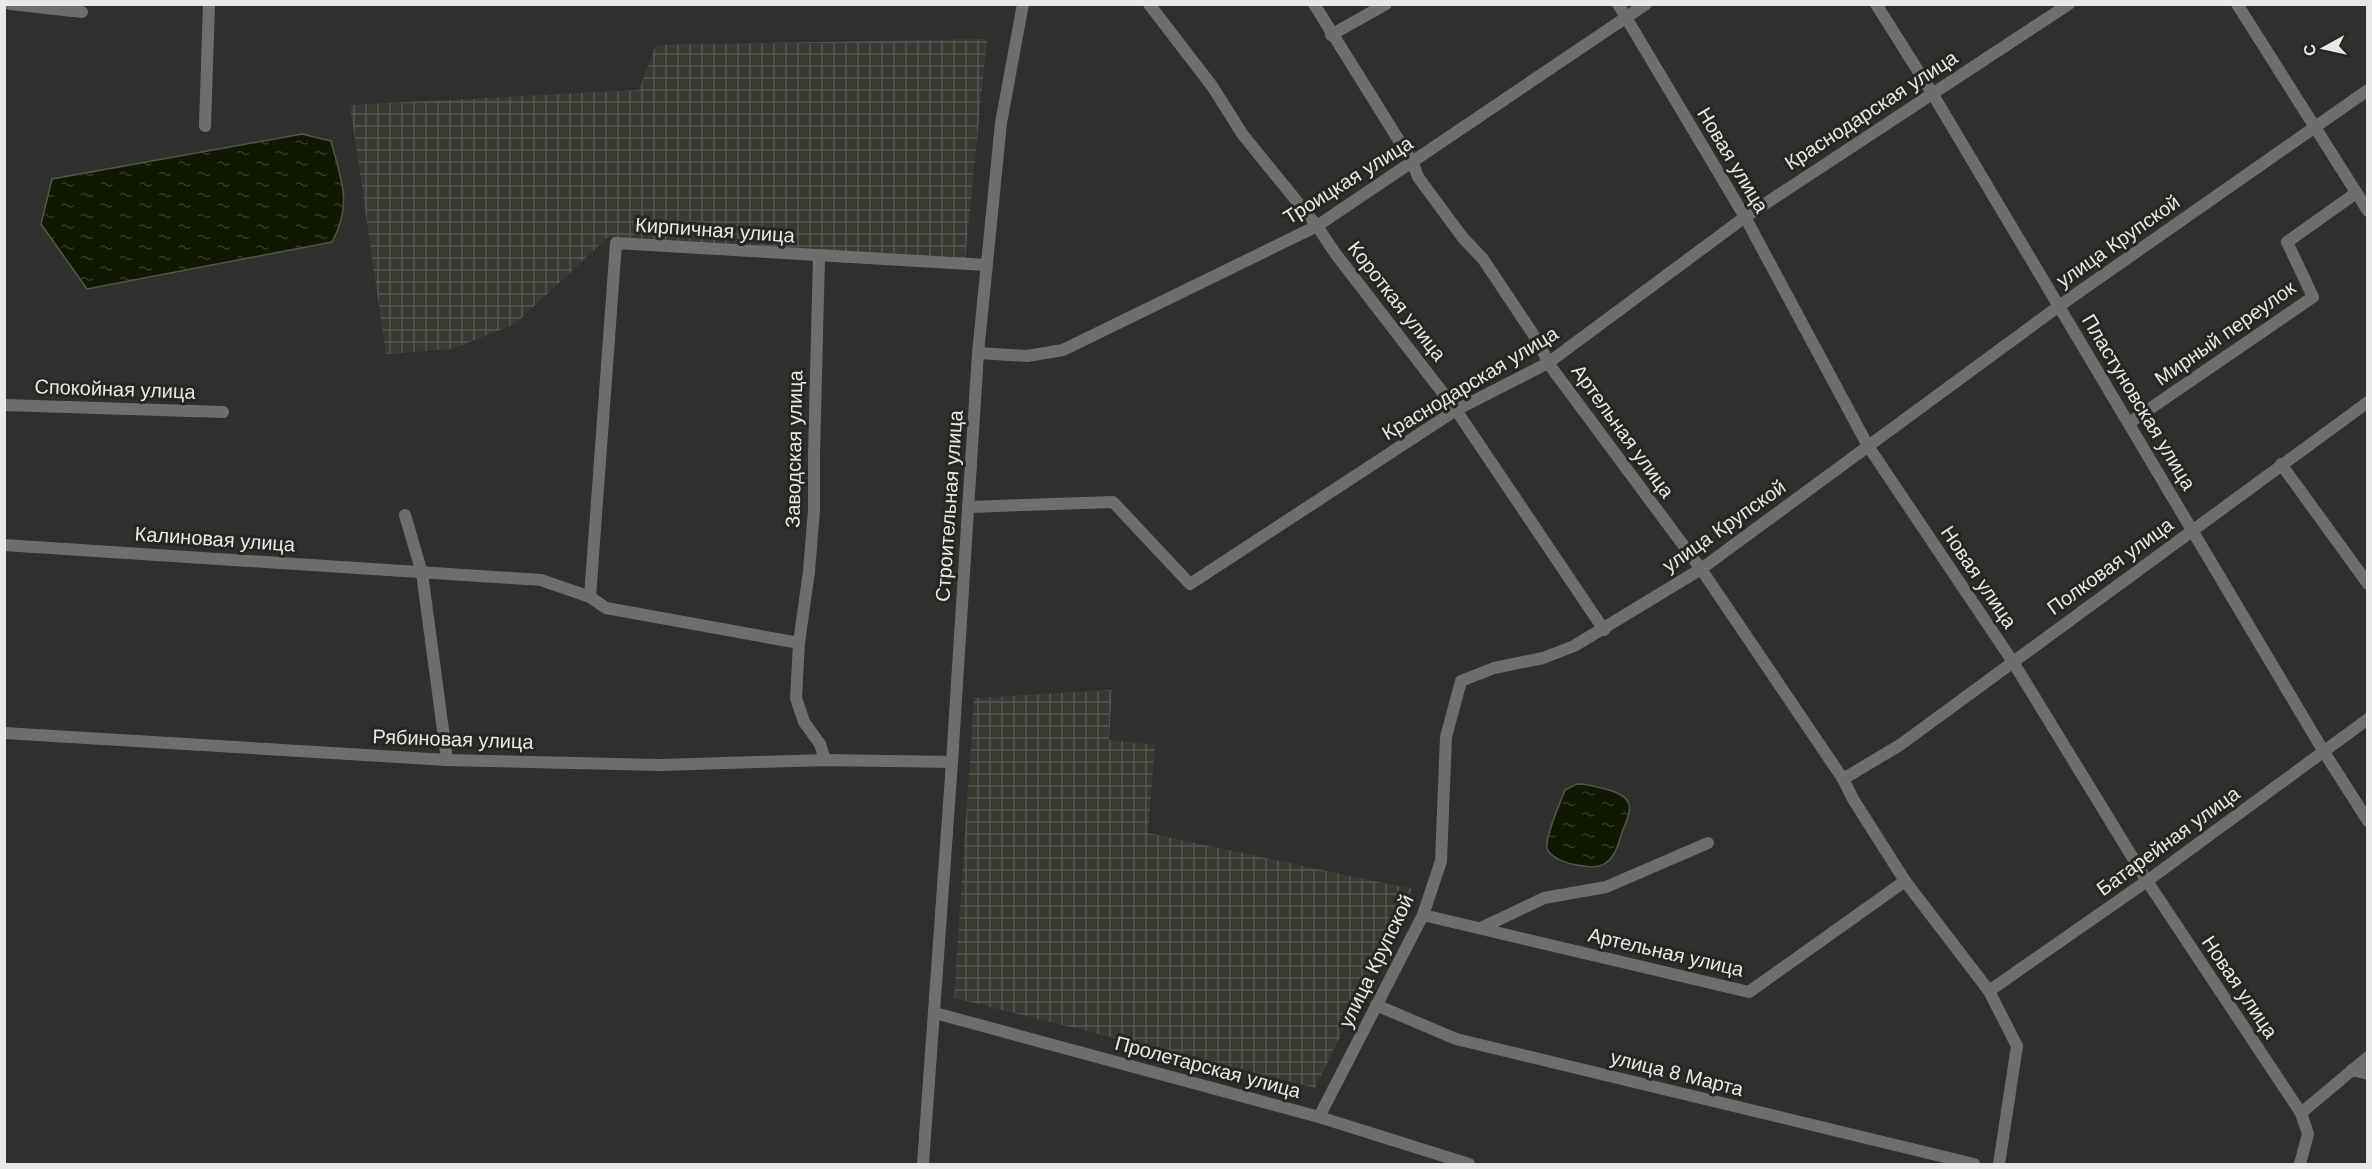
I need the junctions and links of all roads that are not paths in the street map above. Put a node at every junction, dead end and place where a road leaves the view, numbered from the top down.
1 (10, 4) edge
2 (209, 4) edge
3 (1023, 4) edge
4 (1149, 4) edge
5 (1314, 4) edge
6 (1386, 4) edge
7 (1618, 4) edge
8 (1646, 4) edge
9 (1876, 4) edge
10 (2069, 4) edge
11 (2237, 4) edge
12 (82, 12) dead end
13 (1626, 19) junction
14 (1331, 35) junction
15 (2367, 90) edge
16 (1932, 93) junction
17 (205, 126) dead end
18 (2315, 126) junction
19 (1413, 163) junction
20 (2356, 193) junction
21 (2367, 211) edge
22 (1745, 217) junction
23 (1317, 226) junction
24 (819, 256) junction
25 (986, 265) junction
26 (2059, 306) junction
27 (978, 353) junction
28 (1548, 363) junction
29 (2367, 402) edge
30 (4, 405) edge
31 (1456, 410) junction
32 (224, 412) dead end
33 (2129, 423) junction
34 (1868, 446) junction
35 (2282, 464) junction
36 (968, 507) junction
37 (405, 515) dead end
38 (2193, 529) junction
39 (4, 545) edge
40 (1701, 569) junction
41 (422, 573) junction
42 (2367, 584) edge
43 (591, 597) junction
44 (1604, 630) junction
45 (799, 642) junction
46 (2013, 662) junction
47 (2367, 719) edge
48 (4, 733) edge
49 (2324, 752) junction
50 (447, 760) junction
51 (825, 760) junction
52 (952, 762) junction
53 (1843, 779) junction
54 (2367, 821) edge
55 (1708, 843) dead end
56 (1905, 881) junction
57 (2147, 881) junction
58 (1423, 915) junction
59 (1481, 928) junction
60 (1989, 991) junction
61 (1376, 1005) junction
62 (935, 1013) junction
63 (2367, 1057) edge
64 (2352, 1070) junction
65 (2367, 1074) edge
66 (2301, 1113) junction
67 (1319, 1117) junction
68 (923, 1164) edge
69 (1468, 1164) edge
70 (1974, 1164) edge
71 (1999, 1164) edge
72 (2300, 1164) edge

1 - 12 street
2 - 17 street
3 - 25 street, Строительная улица
4 - 23 street, Короткая улица
5 - 14 street, Артельная улица
6 - 14 street
7 - 13 street, Новая улица
8 - 13 street, Троицкая улица
9 - 16 street, Пластуновская улица
10 - 16 street, Краснодарская улица
11 - 18 street
13 - 19 street, Троицкая улица
13 - 22 street, Новая улица
14 - 19 street, Артельная улица
15 - 18 street, улица Крупской
16 - 22 street, Краснодарская улица
16 - 26 street, Пластуновская улица
18 - 20 street
18 - 26 street, улица Крупской
19 - 23 street, Троицкая улица
19 - 28 street, Артельная улица
20 - 21 street
20 - 33 street, Мирный переулок
22 - 28 street, Краснодарская улица
22 - 34 street, Новая улица
23 - 27 street, Троицкая улица
23 - 31 street, Короткая улица
24 - 25 street, Кирпичная улица
24 - 43 street, Кирпичная улица
24 - 45 street, Заводская улица
25 - 27 street, Строительная улица
26 - 33 street, Пластуновская улица
26 - 34 street, улица Крупской
27 - 36 street, Строительная улица
28 - 31 street, Краснодарская улица
28 - 40 street, Артельная улица
29 - 35 street, Полковая улица
30 - 32 street, Спокойная улица
31 - 36 street, Краснодарская улица
31 - 44 street, Короткая улица
33 - 38 street, Пластуновская улица
34 - 40 street, улица Крупской
34 - 46 street, Новая улица
35 - 38 street, Полковая улица
35 - 42 street
36 - 52 street, Строительная улица
37 - 41 street
38 - 46 street, Полковая улица
38 - 49 street, Пластуновская улица
39 - 41 street, Калиновая улица
40 - 44 street, улица Крупской
40 - 53 street, Артельная улица
41 - 43 street, Калиновая улица
41 - 50 street
43 - 45 street, Калиновая улица
44 - 58 street, улица Крупской
45 - 51 street, Заводская улица
46 - 53 street, Полковая улица
46 - 57 street, Новая улица
47 - 49 street, Батарейная улица
48 - 50 street, Рябиновая улица
49 - 54 street, Пластуновская улица
49 - 57 street, Батарейная улица
50 - 51 street, Рябиновая улица
51 - 52 street, Рябиновая улица
52 - 62 street, Строительная улица
53 - 56 street, Артельная улица
55 - 59 street
56 - 59 street, Артельная улица
56 - 60 street, Артельная улица
57 - 60 street, Батарейная улица
57 - 66 street, Новая улица
58 - 59 street, Артельная улица
58 - 61 street, улица Крупской
60 - 71 street, Артельная улица
61 - 67 street, улица Крупской
61 - 70 street, улица 8 Марта
62 - 67 street, Пролетарская улица
62 - 68 street, Строительная улица
63 - 64 street
64 - 65 street
64 - 66 street
66 - 72 street, Новая улица
67 - 69 street, Пролетарская улица

